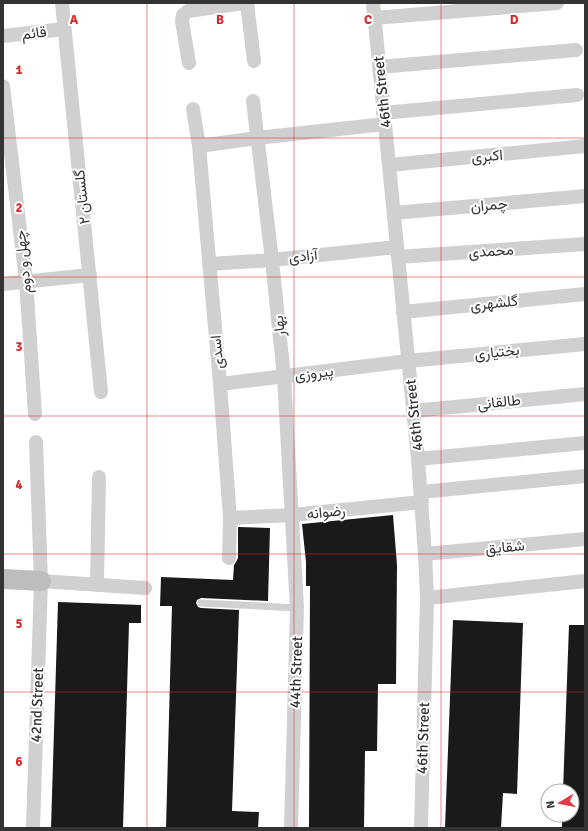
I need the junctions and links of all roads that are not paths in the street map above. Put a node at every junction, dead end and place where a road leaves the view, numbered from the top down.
1 (62, 3) edge
2 (246, 3) edge
3 (373, 3) edge
4 (558, 3) edge
5 (374, 18) junction
6 (64, 29) junction
7 (3, 36) edge
8 (576, 50) dead end
9 (254, 61) dead end
10 (189, 63) dead end
11 (379, 67) junction
12 (3, 86) edge
13 (577, 95) dead end
14 (253, 101) dead end
15 (193, 109) dead end
16 (384, 118) junction
17 (257, 138) junction
18 (198, 146) junction
19 (585, 146) edge
20 (389, 165) junction
21 (585, 196) edge
22 (394, 213) junction
23 (585, 244) edge
24 (398, 252) junction
25 (272, 260) junction
26 (209, 264) junction
27 (90, 275) junction
28 (26, 281) junction
29 (3, 284) edge
30 (585, 294) edge
31 (403, 312) junction
32 (585, 344) edge
33 (408, 361) junction
34 (284, 377) junction
35 (220, 384) junction
36 (101, 392) dead end
37 (585, 394) edge
38 (413, 411) junction
39 (35, 414) dead end
40 (36, 442) dead end
41 (585, 443) edge
42 (418, 459) junction
43 (99, 476) dead end
44 (585, 476) edge
45 (422, 497) junction
46 (292, 515) junction
47 (230, 518) junction
48 (585, 539) edge
49 (425, 554) junction
50 (229, 558) dead end
51 (3, 579) edge
52 (41, 581) junction
53 (585, 581) edge
54 (97, 585) junction
55 (145, 588) dead end
56 (427, 598) junction
57 (201, 603) dead end
58 (297, 608) junction
59 (33, 828) edge
60 (291, 828) edge
61 (421, 828) edge

1 - 6 street, گلستان ۲
2 - 9 street
2 - 10 street
3 - 5 street, 46th Street
4 - 5 street
5 - 11 street, 46th Street
6 - 7 street, قائم
6 - 27 street, گلستان ۲
8 - 11 street
11 - 16 street, 46th Street
12 - 28 street, چهل و دوم
13 - 16 street
14 - 17 street, بهار
15 - 18 street, اسدی
16 - 17 street
16 - 20 street, 46th Street
17 - 18 street
17 - 25 street, بهار
18 - 26 street, اسدی
19 - 20 street, اکبری
20 - 22 street, 46th Street
21 - 22 street, چمران
22 - 24 street, 46th Street
23 - 24 street, محمدی
24 - 25 street, آزادی
24 - 31 street, 46th Street
25 - 26 street, آزادی
25 - 34 street, بهار
26 - 35 street, اسدی
27 - 28 street
27 - 36 street, گلستان ۲
28 - 29 street
28 - 39 street, چهل و دوم
30 - 31 street, گلشهری
31 - 33 street, 46th Street
32 - 33 street, بختیاری
33 - 34 street, پیروزی
33 - 38 street, 46th Street
34 - 35 street, پیروزی
34 - 46 street, بهار
35 - 47 street, اسدی
37 - 38 street, طالقانی
38 - 42 street, 46th Street
40 - 52 street
41 - 42 street
42 - 45 street, 46th Street
43 - 54 street
44 - 45 street, رضوانه
45 - 46 street, رضوانه
45 - 49 street, 46th Street
46 - 47 street, رضوانه
46 - 58 street, 44th Street
47 - 50 street, اسدی
48 - 49 street, شقایق
49 - 56 street, 46th Street
51 - 52 street
52 - 54 street
52 - 59 street, 42nd Street
53 - 56 street
54 - 55 street
56 - 61 street, 46th Street
57 - 58 lane
58 - 60 street, 44th Street

